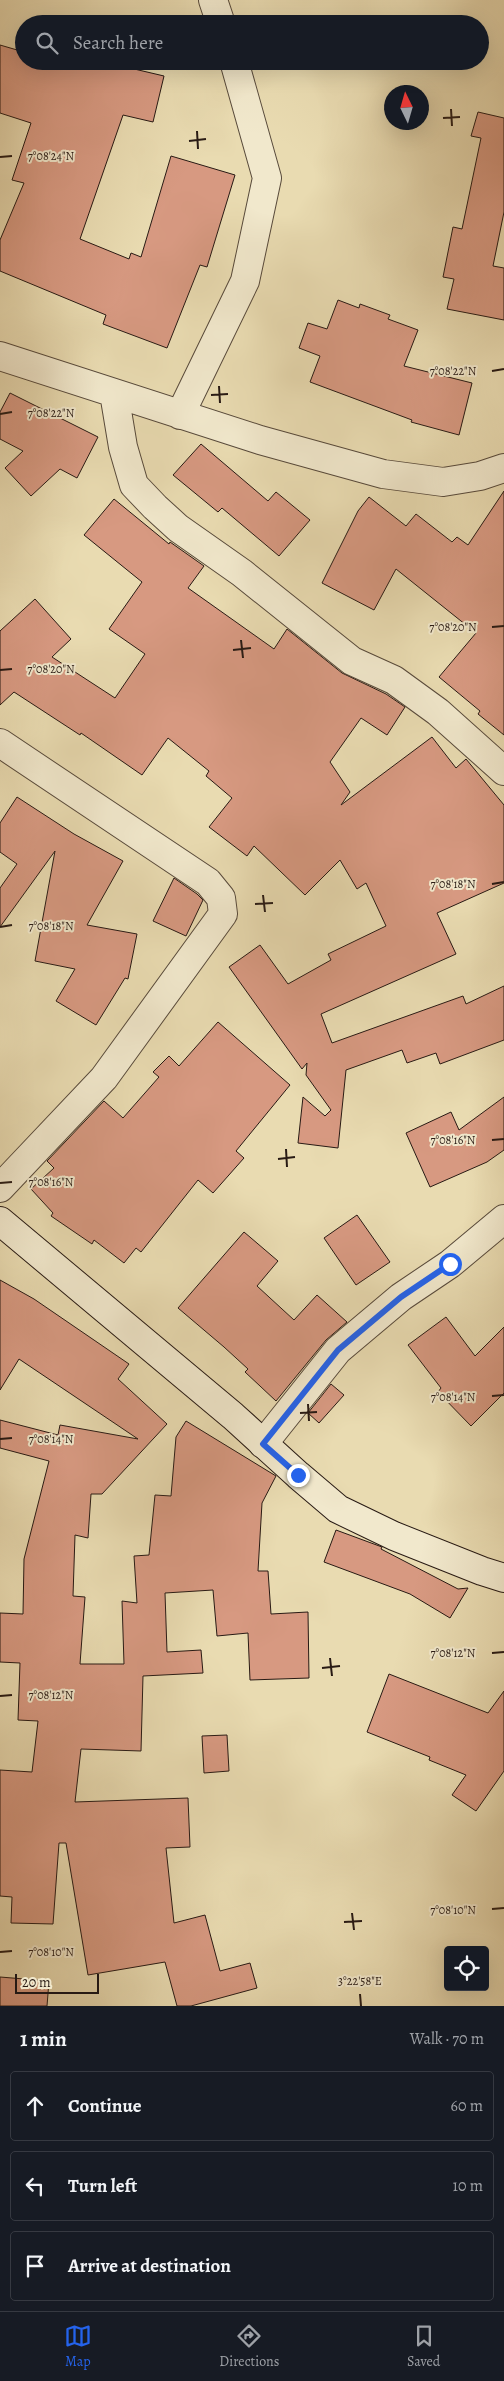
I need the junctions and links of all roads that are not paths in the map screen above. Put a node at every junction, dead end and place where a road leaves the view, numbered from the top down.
1 (213, 0) edge
2 (218, 15) edge
3 (237, 70) edge
4 (0, 356) edge
5 (114, 393) junction
6 (180, 415) junction
7 (504, 468) edge
8 (0, 743) edge
9 (504, 771) edge
10 (0, 1188) edge
11 (504, 1219) edge
12 (0, 1221) edge
13 (263, 1444) junction
14 (504, 1578) edge

1 - 2 street
3 - 6 street
4 - 5 street
5 - 6 street
5 - 9 street
6 - 7 street
8 - 10 street
11 - 13 street
12 - 13 street
13 - 14 street

